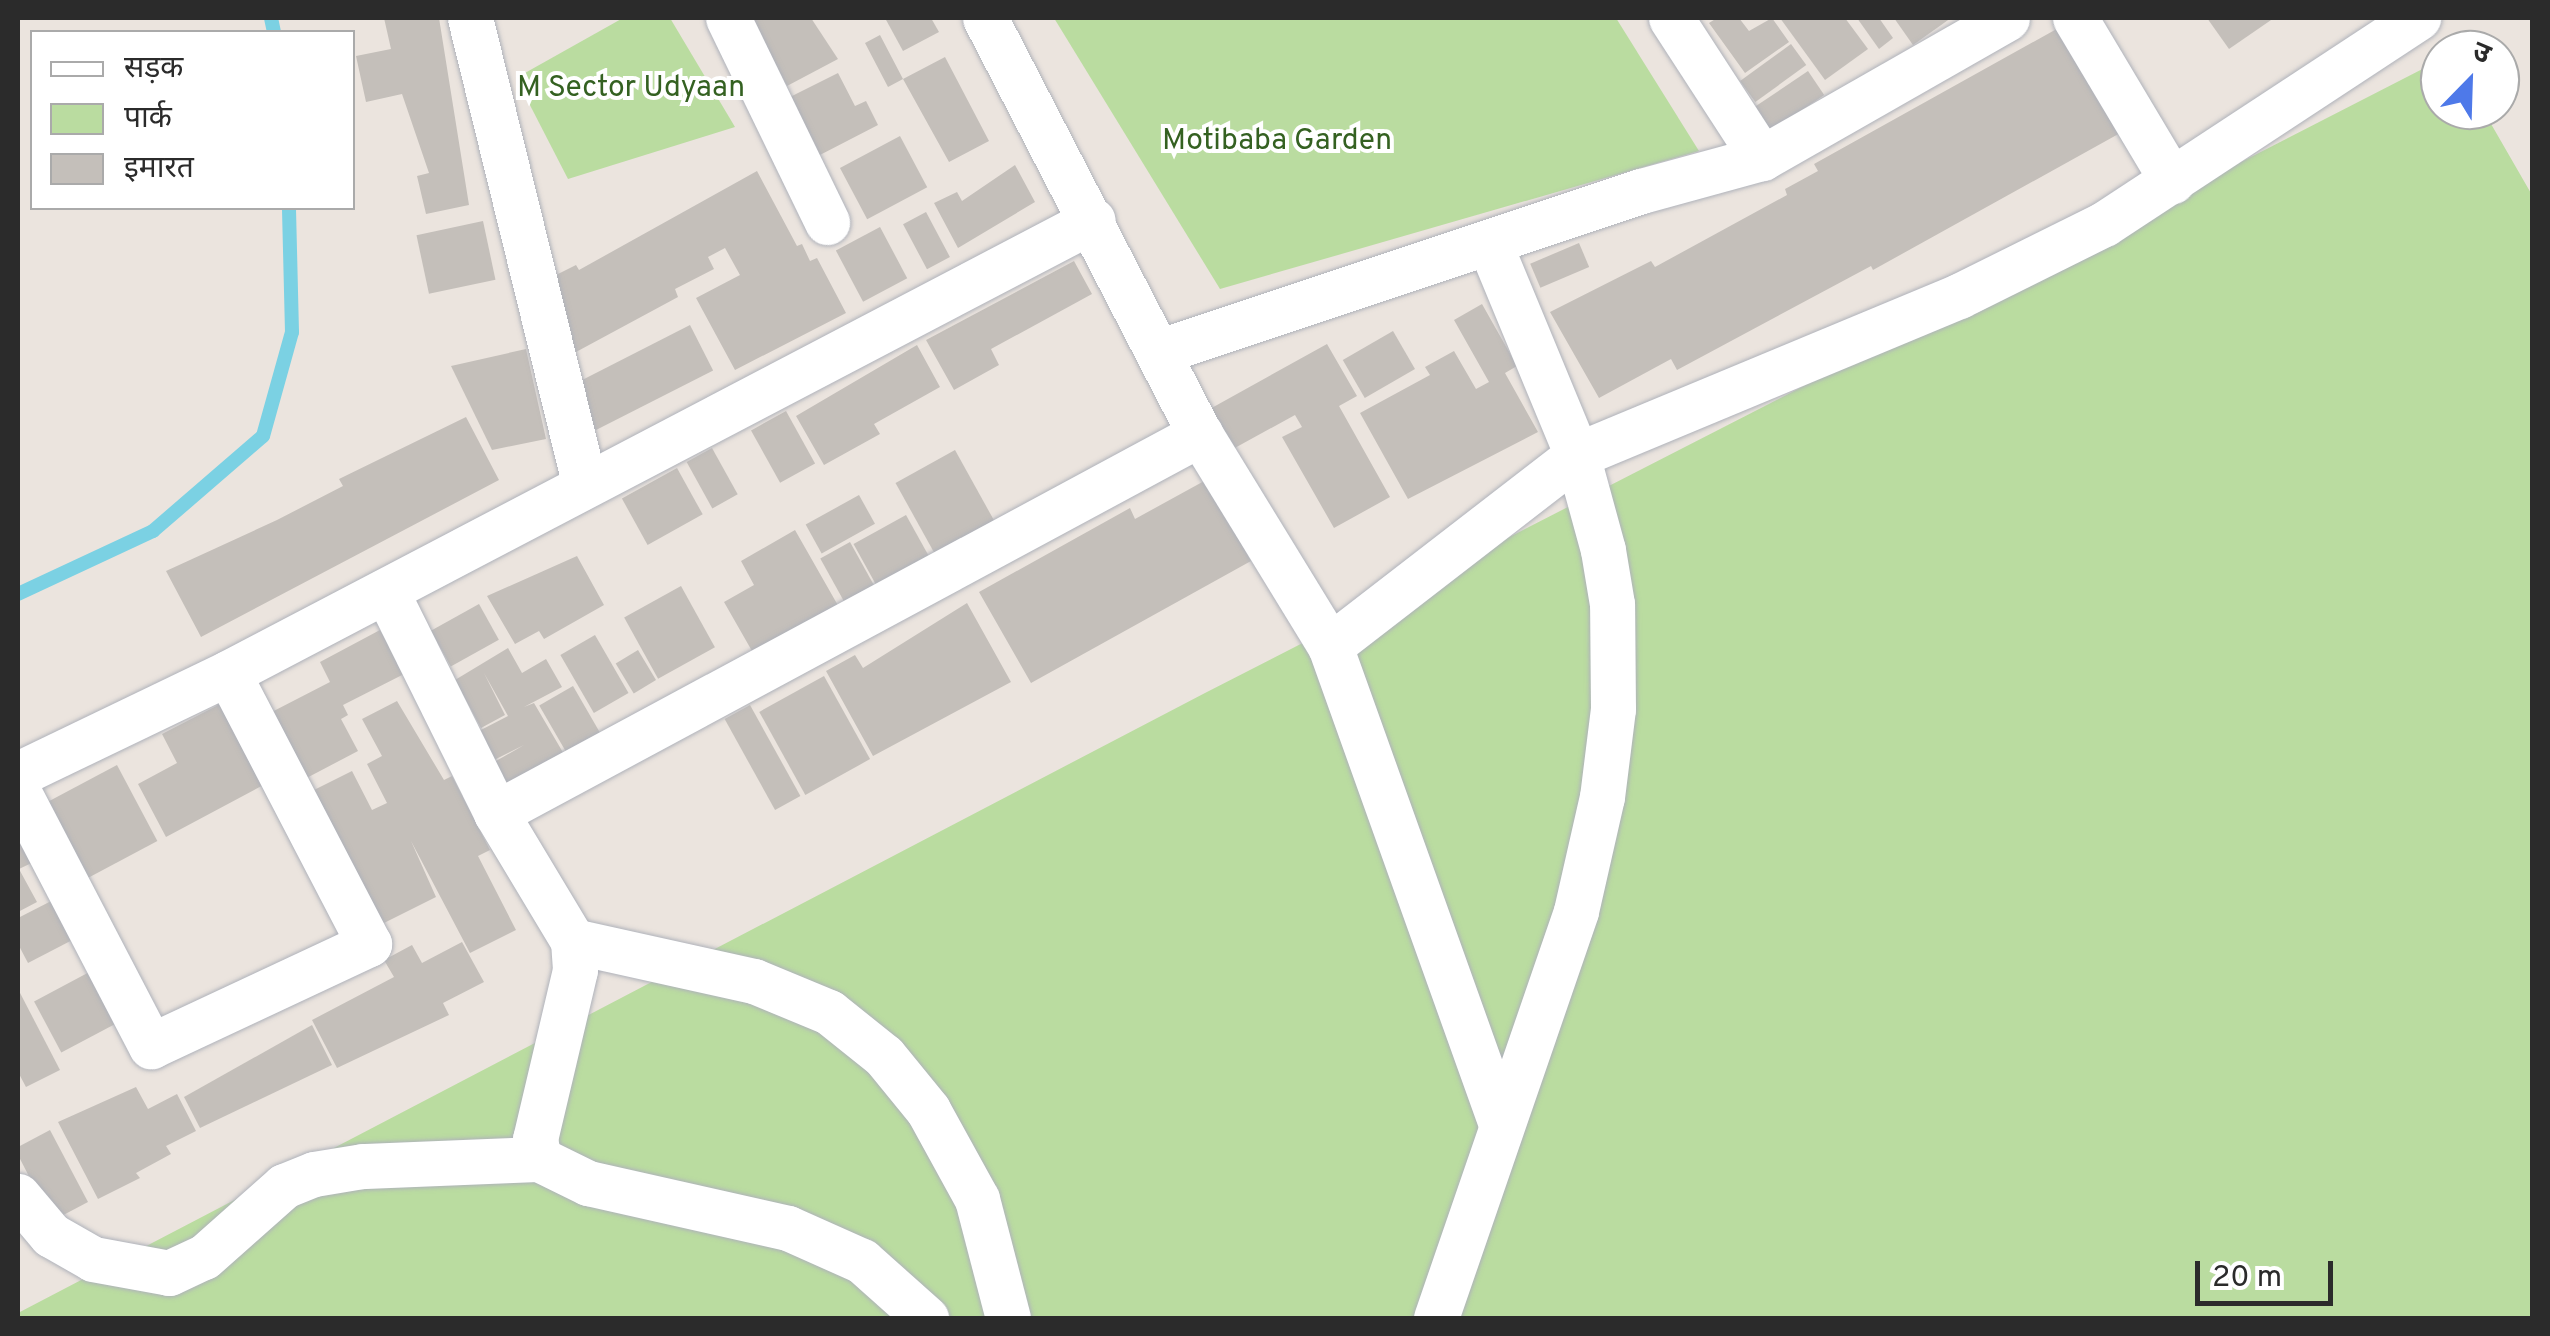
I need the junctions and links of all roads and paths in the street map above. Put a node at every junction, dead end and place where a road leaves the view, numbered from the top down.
1 (728, 18) edge
2 (985, 18) edge
3 (1671, 18) edge
4 (2007, 18) edge
5 (2075, 18) edge
6 (2418, 18) edge
7 (480, 22) edge
8 (1762, 158) junction
9 (2172, 181) junction
10 (1093, 220) junction
11 (827, 222) dead end
12 (1488, 243) junction
13 (1161, 351) junction
14 (1200, 434) junction
15 (1577, 455) junction
16 (584, 485) junction
17 (386, 591) junction
18 (1330, 646) junction
19 (228, 673) junction
20 (18, 774) edge
21 (18, 791) edge
22 (496, 812) junction
23 (573, 942) junction
24 (1501, 1124) junction
25 (538, 1159) junction
26 (18, 1196) edge
27 (926, 1318) edge
28 (1008, 1318) edge
29 (1436, 1318) edge

1 - 11 street
2 - 10 street
3 - 8 street
4 - 8 street
5 - 9 street
6 - 9 street
7 - 16 street
8 - 12 street
9 - 15 street
10 - 13 street
10 - 16 street
12 - 13 street
12 - 15 street
13 - 14 street
14 - 18 street
14 - 22 street
15 - 18 street
15 - 24 street
16 - 17 street
17 - 19 street
17 - 22 street
18 - 24 street
19 - 20 street
19 - 21 street
22 - 23 street
23 - 25 street
23 - 28 street
24 - 29 street
25 - 26 street
25 - 27 street

